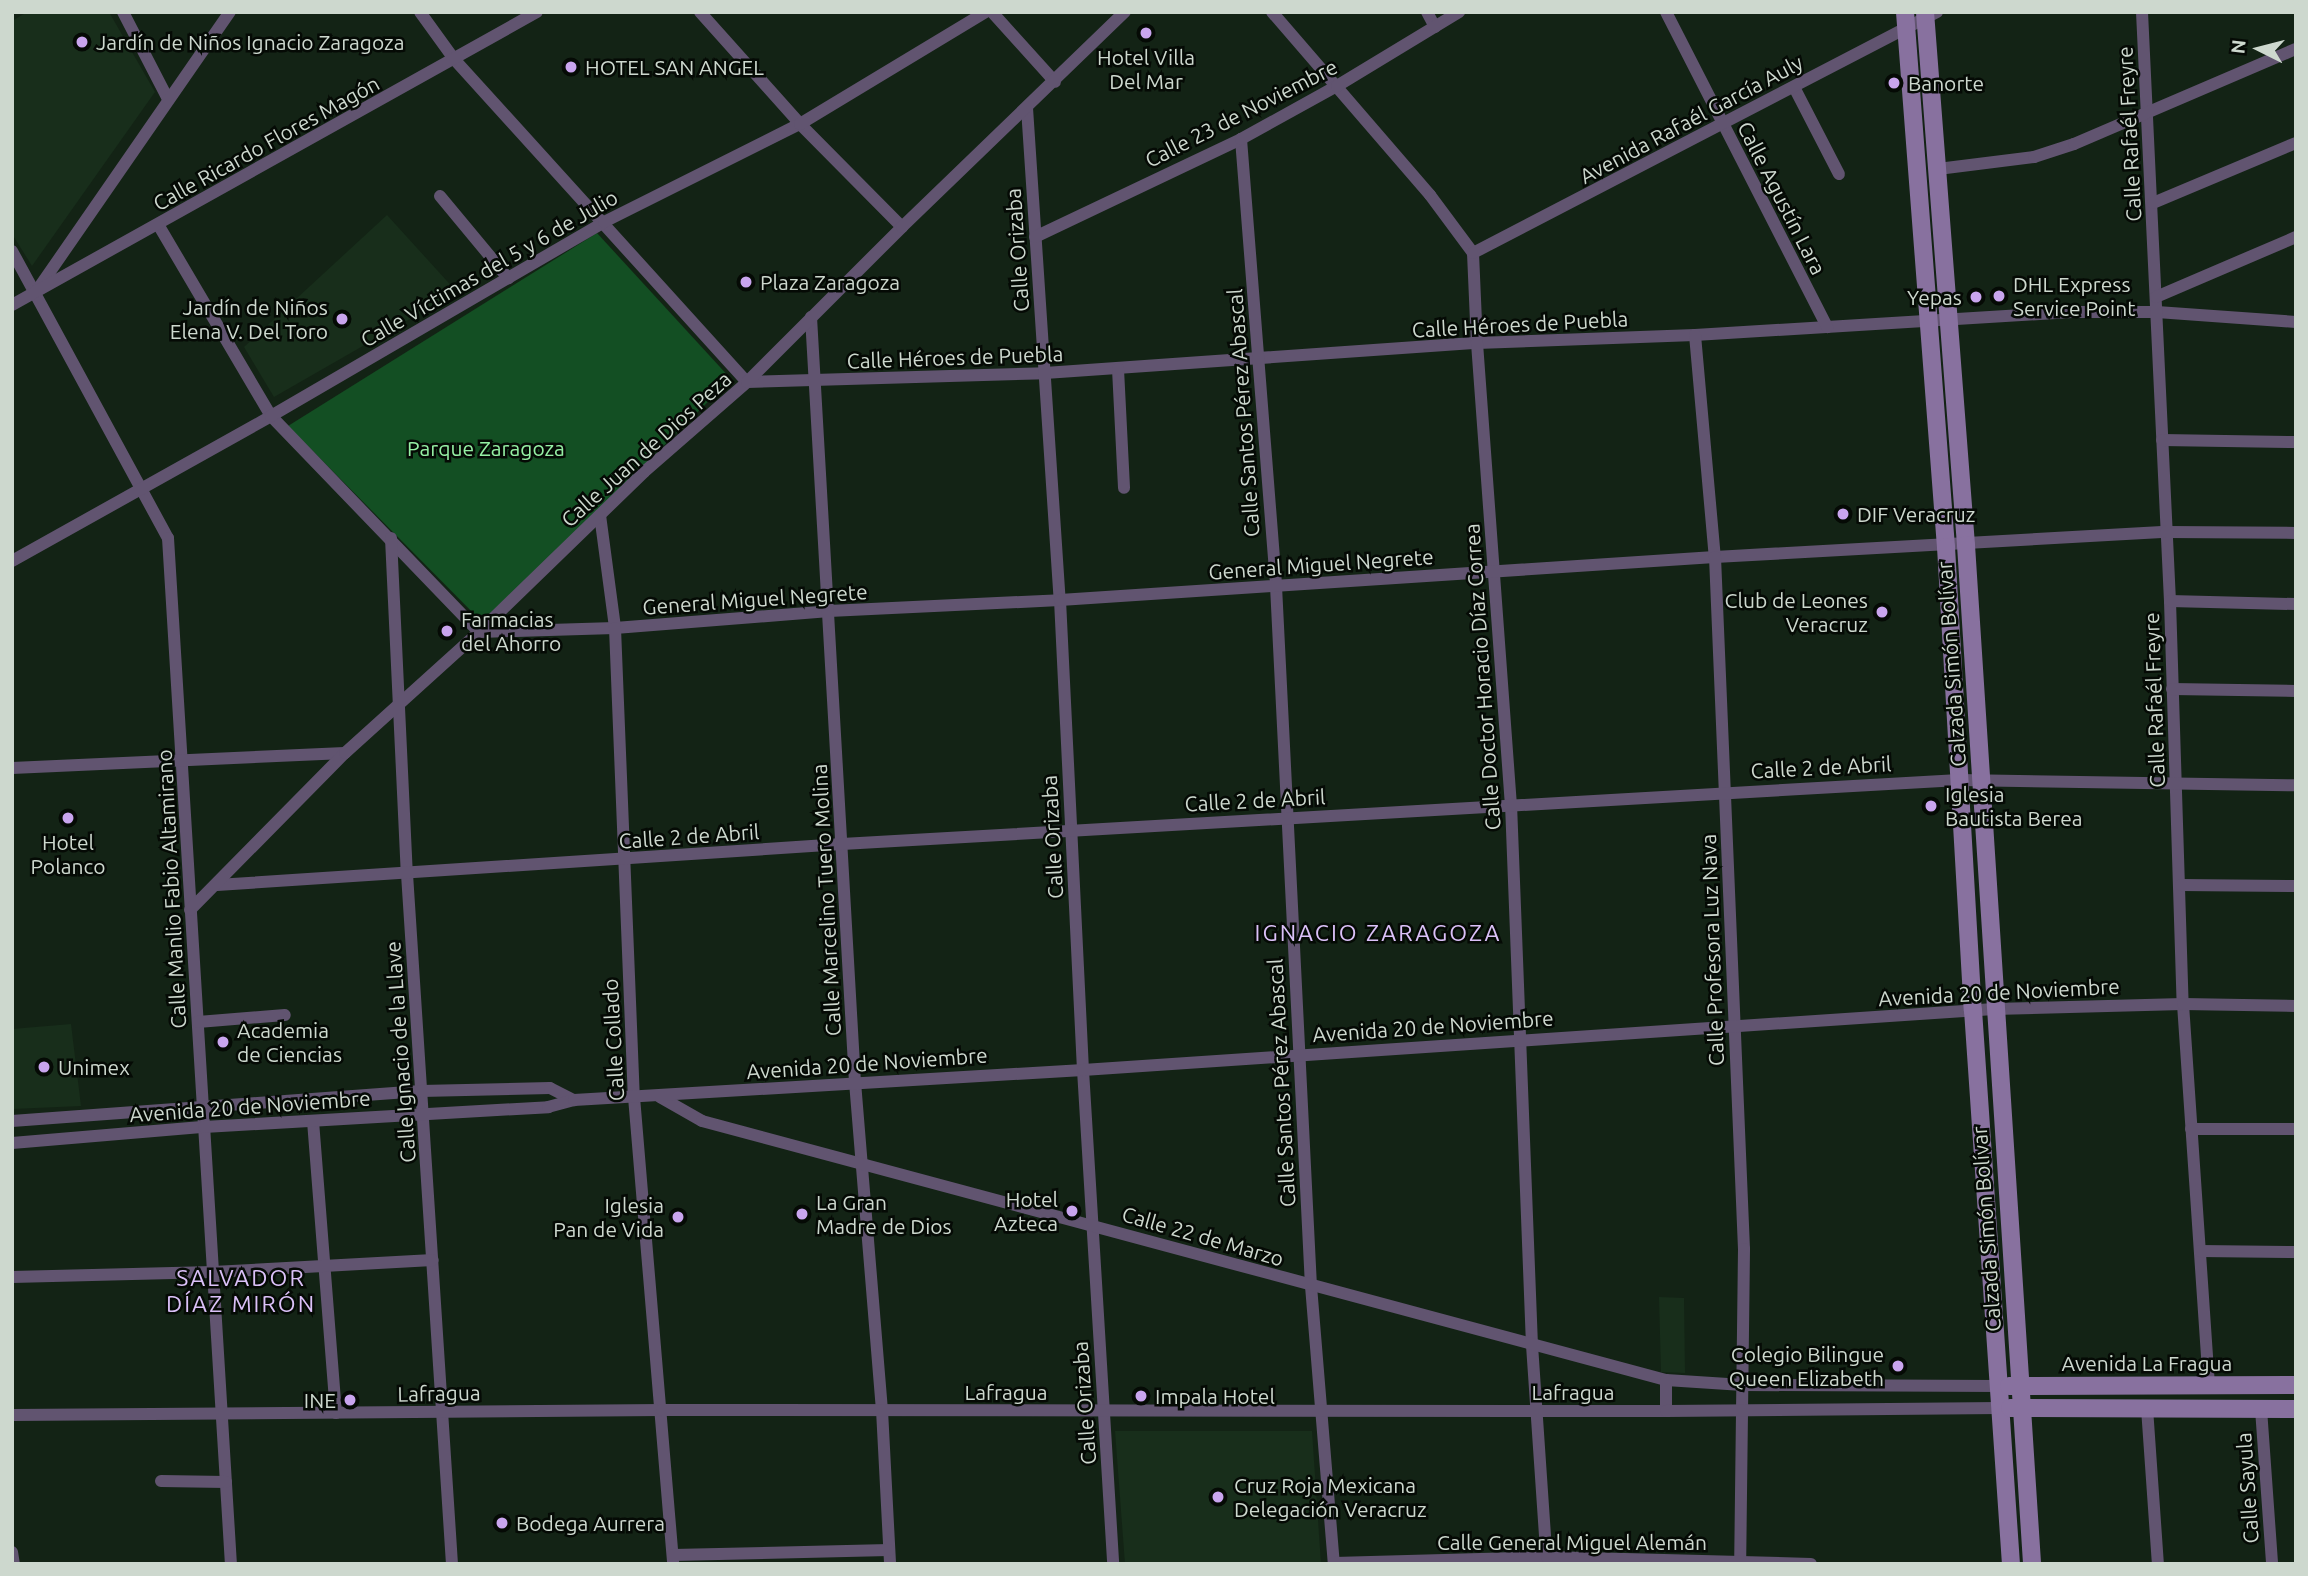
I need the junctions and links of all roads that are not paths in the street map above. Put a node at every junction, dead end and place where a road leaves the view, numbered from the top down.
1 (123, 12) edge
2 (230, 12) edge
3 (420, 12) edge
4 (537, 12) edge
5 (700, 12) edge
6 (986, 12) edge
7 (992, 12) edge
8 (1125, 12) edge
9 (1272, 12) edge
10 (1427, 12) edge
11 (1460, 12) edge
12 (1666, 12) edge
13 (2155, 12) edge
14 (1929, 14) edge
15 (2142, 15) edge
16 (1905, 19) edge
17 (1435, 27) junction
18 (2296, 49) edge
19 (454, 59) junction
20 (1055, 82) junction
21 (1337, 86) junction
22 (1794, 87) junction
23 (168, 99) junction
24 (1027, 108) junction
25 (2148, 111) junction
26 (800, 124) junction
27 (1723, 125) junction
28 (1241, 139) junction
29 (2296, 143) edge
30 (1938, 169) junction
31 (1839, 174) dead end
32 (440, 195) dead end
33 (2153, 203) junction
34 (604, 222) junction
35 (159, 226) junction
36 (902, 227) junction
37 (1035, 237) junction
38 (2296, 237) edge
39 (12, 251) edge
40 (1473, 253) junction
41 (508, 278) junction
42 (36, 292) junction
43 (2156, 297) junction
44 (12, 305) edge
45 (2157, 312) junction
46 (811, 317) junction
47 (1948, 319) junction
48 (1928, 321) junction
49 (2296, 322) edge
50 (1827, 327) junction
51 (1695, 335) junction
52 (1477, 343) junction
53 (1258, 360) junction
54 (1118, 369) junction
55 (1045, 373) junction
56 (747, 382) junction
57 (813, 382) junction
58 (271, 416) junction
59 (2162, 440) junction
60 (2296, 442) edge
61 (1124, 488) dead end
62 (141, 490) junction
63 (600, 515) junction
64 (2166, 532) junction
65 (2296, 533) edge
66 (391, 538) junction
67 (1966, 545) junction
68 (1946, 547) junction
69 (1715, 558) junction
70 (12, 561) edge
71 (1494, 573) junction
72 (1276, 586) junction
73 (1060, 600) junction
74 (2170, 601) junction
75 (2296, 604) edge
76 (829, 611) junction
77 (615, 628) junction
78 (479, 632) junction
79 (2172, 690) junction
80 (2296, 691) edge
81 (399, 704) junction
82 (345, 753) junction
83 (184, 762) junction
84 (12, 768) edge
85 (1982, 779) junction
86 (1959, 780) junction
87 (2175, 784) junction
88 (2296, 785) edge
89 (1724, 791) junction
90 (1511, 804) junction
91 (1287, 818) junction
92 (1070, 831) junction
93 (842, 844) junction
94 (623, 861) junction
95 (407, 874) junction
96 (217, 885) junction
97 (2181, 885) junction
98 (2296, 886) edge
99 (190, 910) junction
100 (2183, 1004) junction
101 (2296, 1006) edge
102 (1994, 1009) junction
103 (1973, 1010) junction
104 (285, 1015) dead end
105 (198, 1022) junction
106 (1735, 1027) junction
107 (1521, 1039) junction
108 (1298, 1055) junction
109 (1083, 1070) junction
110 (855, 1082) junction
111 (421, 1091) junction
112 (634, 1097) junction
113 (660, 1097) junction
114 (573, 1100) junction
115 (203, 1105) junction
116 (423, 1115) junction
117 (12, 1121) edge
118 (313, 1121) junction
119 (204, 1127) junction
120 (2191, 1129) junction
121 (2296, 1129) edge
122 (12, 1143) edge
123 (863, 1166) junction
124 (1092, 1225) junction
125 (2200, 1251) junction
126 (2296, 1252) edge
127 (433, 1260) junction
128 (324, 1266) junction
129 (213, 1272) junction
130 (12, 1277) edge
131 (1311, 1286) junction
132 (1532, 1345) junction
133 (1666, 1380) junction
134 (1743, 1385) junction
135 (2296, 1385) edge
136 (1999, 1386) junction
137 (2020, 1386) junction
138 (2209, 1386) junction
139 (2000, 1408) junction
140 (2022, 1408) junction
141 (2147, 1408) junction
142 (2261, 1409) junction
143 (2296, 1409) edge
144 (662, 1410) junction
145 (882, 1410) junction
146 (1742, 1410) junction
147 (1537, 1411) junction
148 (1666, 1411) junction
149 (222, 1412) junction
150 (444, 1412) junction
151 (1105, 1412) junction
152 (1322, 1412) junction
153 (335, 1413) junction
154 (12, 1415) edge
155 (162, 1481) dead end
156 (226, 1482) junction
157 (889, 1550) junction
158 (12, 1552) edge
159 (673, 1560) edge
160 (1547, 1561) edge
161 (1740, 1563) edge
162 (14, 1564) edge
163 (231, 1564) edge
164 (452, 1564) edge
165 (890, 1564) edge
166 (1113, 1564) edge
167 (1334, 1564) edge
168 (1811, 1564) edge
169 (2011, 1564) edge
170 (2032, 1564) edge
171 (2158, 1564) edge
172 (2272, 1564) edge

1 - 23 street
2 - 23 street
3 - 19 street
4 - 19 street, Calle Ricardo Flores Magón
5 - 26 street
6 - 26 street, Calle Víctimas del 5 y 6 de Julio
7 - 20 street
8 - 20 street, Calle Juan de Dios Peza
9 - 21 street
10 - 17 street
11 - 17 street, Calle 23 de Noviembre
12 - 27 street, Calle Agustín Lara
13 - 15 street
14 - 16 street, Avenida Rafaél García Auly
14 - 30 main road, Calzada Simón Bolívar
15 - 25 street, Calle Rafaél Freyre
16 - 22 street, Avenida Rafaél García Auly
16 - 48 main road, Calzada Simón Bolívar
17 - 21 street, Calle 23 de Noviembre
18 - 25 street
19 - 34 street
19 - 35 street, Calle Ricardo Flores Magón
20 - 24 street, Calle Juan de Dios Peza
21 - 28 street, Calle 23 de Noviembre
21 - 40 street
22 - 27 street, Avenida Rafaél García Auly
22 - 31 street
23 - 42 street
24 - 36 street, Calle Juan de Dios Peza
24 - 37 street, Calle Orizaba
25 - 30 street
25 - 33 street, Calle Rafaél Freyre
26 - 34 street, Calle Víctimas del 5 y 6 de Julio
26 - 36 street
27 - 40 street, Avenida Rafaél García Auly
27 - 50 street, Calle Agustín Lara
28 - 37 street, Calle 23 de Noviembre
28 - 53 street, Calle Santos Pérez Abascal
29 - 33 street
30 - 47 main road, Calzada Simón Bolívar
32 - 41 street
33 - 43 street, Calle Rafaél Freyre
34 - 41 street, Calle Víctimas del 5 y 6 de Julio
34 - 56 street
35 - 42 street, Calle Ricardo Flores Magón
35 - 58 street
36 - 46 street, Calle Juan de Dios Peza
37 - 55 street, Calle Orizaba
38 - 43 street
39 - 42 street, Calle Manlio Fabio Altamirano
40 - 52 street, Calle Doctor Horacio Díaz Correa
41 - 58 street, Calle Víctimas del 5 y 6 de Julio
42 - 44 street, Calle Ricardo Flores Magón
42 - 62 street, Calle Manlio Fabio Altamirano
43 - 45 street, Calle Rafaél Freyre
45 - 47 street, Calle Héroes de Puebla
45 - 49 street, Calle Héroes de Puebla
45 - 59 street, Calle Rafaél Freyre
46 - 56 street, Calle Juan de Dios Peza
46 - 57 street, Calle Marcelino Tuero Molina
47 - 48 street, Calle Héroes de Puebla
47 - 67 main road, Calzada Simón Bolívar
48 - 50 street, Calle Héroes de Puebla
48 - 68 main road, Calzada Simón Bolívar
50 - 51 street, Calle Héroes de Puebla
51 - 52 street, Calle Héroes de Puebla
51 - 69 street, Calle Profesora Luz Nava
52 - 53 street, Calle Héroes de Puebla
52 - 71 street, Calle Doctor Horacio Díaz Correa
53 - 54 street, Calle Héroes de Puebla
53 - 72 street, Calle Santos Pérez Abascal
54 - 55 street, Calle Héroes de Puebla
54 - 61 street
55 - 57 street, Calle Héroes de Puebla
55 - 73 street, Calle Orizaba
56 - 57 street, Calle Héroes de Puebla
56 - 63 street, Calle Juan de Dios Peza
57 - 76 street, Calle Marcelino Tuero Molina
58 - 62 street, Calle Víctimas del 5 y 6 de Julio
58 - 66 street
59 - 60 street
59 - 64 street, Calle Rafaél Freyre
62 - 70 street, Calle Víctimas del 5 y 6 de Julio
62 - 83 street, Calle Manlio Fabio Altamirano
63 - 77 street, Calle Collado
63 - 78 street, Calle Juan de Dios Peza
64 - 65 street, General Miguel Negrete
64 - 67 street, General Miguel Negrete
64 - 74 street, Calle Rafaél Freyre
66 - 78 street
66 - 81 street, Calle Ignacio de la Llave
67 - 68 street, General Miguel Negrete
67 - 85 main road, Calzada Simón Bolívar
68 - 69 street, General Miguel Negrete
68 - 86 main road, Calzada Simón Bolívar
69 - 71 street, General Miguel Negrete
69 - 89 street, Calle Profesora Luz Nava
71 - 72 street, General Miguel Negrete
71 - 90 street, Calle Doctor Horacio Díaz Correa
72 - 73 street, General Miguel Negrete
72 - 91 street, Calle Santos Pérez Abascal
73 - 76 street, General Miguel Negrete
73 - 92 street, Calle Orizaba
74 - 75 street
74 - 79 street, Calle Rafaél Freyre
76 - 77 street, General Miguel Negrete
76 - 93 street, Calle Marcelino Tuero Molina
77 - 78 street, General Miguel Negrete
77 - 94 street, Calle Collado
78 - 81 street, Calle Juan de Dios Peza
79 - 80 street
79 - 87 street, Calle Rafaél Freyre
81 - 82 street, Calle Juan de Dios Peza
81 - 95 street, Calle Ignacio de la Llave
82 - 83 street
82 - 96 street, Calle Juan de Dios Peza
83 - 84 street
83 - 99 street, Calle Manlio Fabio Altamirano
85 - 86 street, Calle 2 de Abril
85 - 87 street, Calle 2 de Abril
85 - 102 main road, Calzada Simón Bolívar
86 - 89 street, Calle 2 de Abril
86 - 103 main road, Calzada Simón Bolívar
87 - 88 street, Calle 2 de Abril
87 - 97 street, Calle Rafaél Freyre
89 - 90 street, Calle 2 de Abril
89 - 106 street, Calle Profesora Luz Nava
90 - 91 street, Calle 2 de Abril
90 - 107 street, Calle Doctor Horacio Díaz Correa
91 - 92 street, Calle 2 de Abril
91 - 108 street, Calle Santos Pérez Abascal
92 - 93 street, Calle 2 de Abril
92 - 109 street, Calle Orizaba
93 - 94 street, Calle 2 de Abril
93 - 110 street, Calle Marcelino Tuero Molina
94 - 95 street, Calle 2 de Abril
94 - 112 street, Calle Collado
95 - 96 street, Calle 2 de Abril
95 - 111 street, Calle Ignacio de la Llave
96 - 99 street, Calle Juan de Dios Peza
97 - 98 street
97 - 100 street, Calle Rafaél Freyre
99 - 105 street, Calle Manlio Fabio Altamirano
100 - 101 street, Avenida 20 de Noviembre
100 - 102 street, Avenida 20 de Noviembre
100 - 120 street, Calle Rafaél Freyre
102 - 103 street, Avenida 20 de Noviembre
102 - 137 main road, Calzada Simón Bolívar
103 - 106 street, Avenida 20 de Noviembre
103 - 136 main road, Calzada Simón Bolívar
104 - 105 street
105 - 115 street, Calle Manlio Fabio Altamirano
106 - 107 street, Avenida 20 de Noviembre
106 - 134 street, Calle Profesora Luz Nava
107 - 108 street, Avenida 20 de Noviembre
107 - 132 street, Calle Doctor Horacio Díaz Correa
108 - 109 street, Avenida 20 de Noviembre
108 - 131 street, Calle Santos Pérez Abascal
109 - 110 street, Avenida 20 de Noviembre
109 - 124 street, Calle Orizaba
110 - 113 street, Avenida 20 de Noviembre
110 - 123 street, Calle Marcelino Tuero Molina
111 - 114 street, Avenida 20 de Noviembre
111 - 115 street, Avenida 20 de Noviembre
111 - 116 street, Calle Ignacio de la Llave
112 - 113 street, Avenida 20 de Noviembre
112 - 114 street, Avenida 20 de Noviembre
112 - 144 street, Calle Collado
113 - 123 street, Calle 22 de Marzo
114 - 116 street, Avenida 20 de Noviembre
115 - 117 street, Avenida 20 de Noviembre
115 - 119 street, Calle Manlio Fabio Altamirano
116 - 118 street, Avenida 20 de Noviembre
116 - 127 street, Calle Ignacio de la Llave
118 - 119 street, Avenida 20 de Noviembre
118 - 128 street
119 - 122 street, Avenida 20 de Noviembre
119 - 129 street, Calle Manlio Fabio Altamirano
120 - 121 street
120 - 125 street, Calle Rafaél Freyre
123 - 124 street, Calle 22 de Marzo
123 - 145 street, Calle Marcelino Tuero Molina
124 - 131 street, Calle 22 de Marzo
124 - 151 street, Calle Orizaba
125 - 126 street
125 - 138 street, Calle Rafaél Freyre
127 - 128 street
127 - 150 street, Calle Ignacio de la Llave
128 - 129 street
128 - 153 street
129 - 130 street
129 - 149 street, Calle Manlio Fabio Altamirano
131 - 132 street, Calle 22 de Marzo
131 - 152 street, Calle Santos Pérez Abascal
132 - 133 street, Calle 22 de Marzo
132 - 147 street, Calle Doctor Horacio Díaz Correa
133 - 134 street, Calle 22 de Marzo
133 - 148 street
134 - 136 street
134 - 146 street, Calle Profesora Luz Nava
135 - 138 main road, Avenida La Fragua
136 - 137 main road, Avenida La Fragua
136 - 139 main road, Calzada Simón Bolívar
137 - 138 main road, Avenida La Fragua
137 - 140 main road, Calzada Simón Bolívar
139 - 140 main road
139 - 146 street, Lafragua
139 - 169 main road, Calzada Simón Bolívar
140 - 141 main road
140 - 170 main road, Calzada Simón Bolívar
141 - 142 main road
141 - 171 street
142 - 143 main road
142 - 172 street, Calle Sayula
144 - 145 street, Lafragua
144 - 150 street, Lafragua
144 - 159 street, Calle Collado
145 - 151 street, Lafragua
145 - 157 street, Calle Marcelino Tuero Molina
146 - 148 street, Lafragua
146 - 161 street, Calle Profesora Luz Nava
147 - 148 street, Lafragua
147 - 152 street, Lafragua
147 - 160 street, Calle Doctor Horacio Díaz Correa
149 - 153 street, Lafragua
149 - 154 street, Lafragua
149 - 156 street, Calle Manlio Fabio Altamirano
150 - 153 street, Lafragua
150 - 164 street, Calle Ignacio de la Llave
151 - 152 street, Lafragua
151 - 166 street, Calle Orizaba
152 - 167 street, Calle Santos Pérez Abascal
155 - 156 street
156 - 163 street, Calle Manlio Fabio Altamirano
157 - 159 street
157 - 165 street, Calle Marcelino Tuero Molina
158 - 162 street
160 - 161 street, Calle General Miguel Alemán
160 - 167 street, Calle General Miguel Alemán
161 - 168 street, Calle General Miguel Alemán

